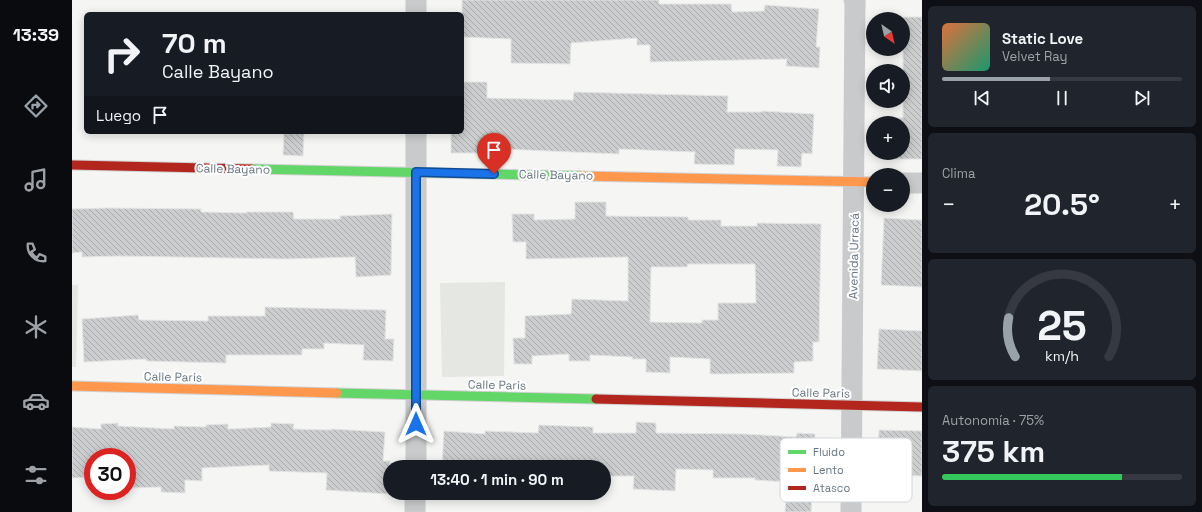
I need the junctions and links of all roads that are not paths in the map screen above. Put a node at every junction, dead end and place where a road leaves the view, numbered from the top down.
1 (416, 0) edge
2 (854, 0) edge
3 (416, 12) edge
4 (416, 134) edge
5 (72, 165) edge
6 (416, 172) junction
7 (864, 182) edge
8 (910, 183) edge
9 (922, 183) edge
10 (72, 386) edge
11 (416, 394) junction
12 (851, 405) junction
13 (922, 407) edge
14 (851, 438) edge
15 (416, 460) edge
16 (416, 500) edge
17 (415, 512) edge

1 - 3 street
2 - 7 street, Avenida Urracá
4 - 6 street
5 - 6 street, Calle Bayano
6 - 7 street, Calle Bayano
6 - 11 street
7 - 12 street, Avenida Urracá
8 - 9 street
10 - 11 street, Calle Paris
11 - 12 street, Calle Paris
11 - 15 street
12 - 13 street, Calle Paris
12 - 14 street, Avenida Urracá
16 - 17 street

